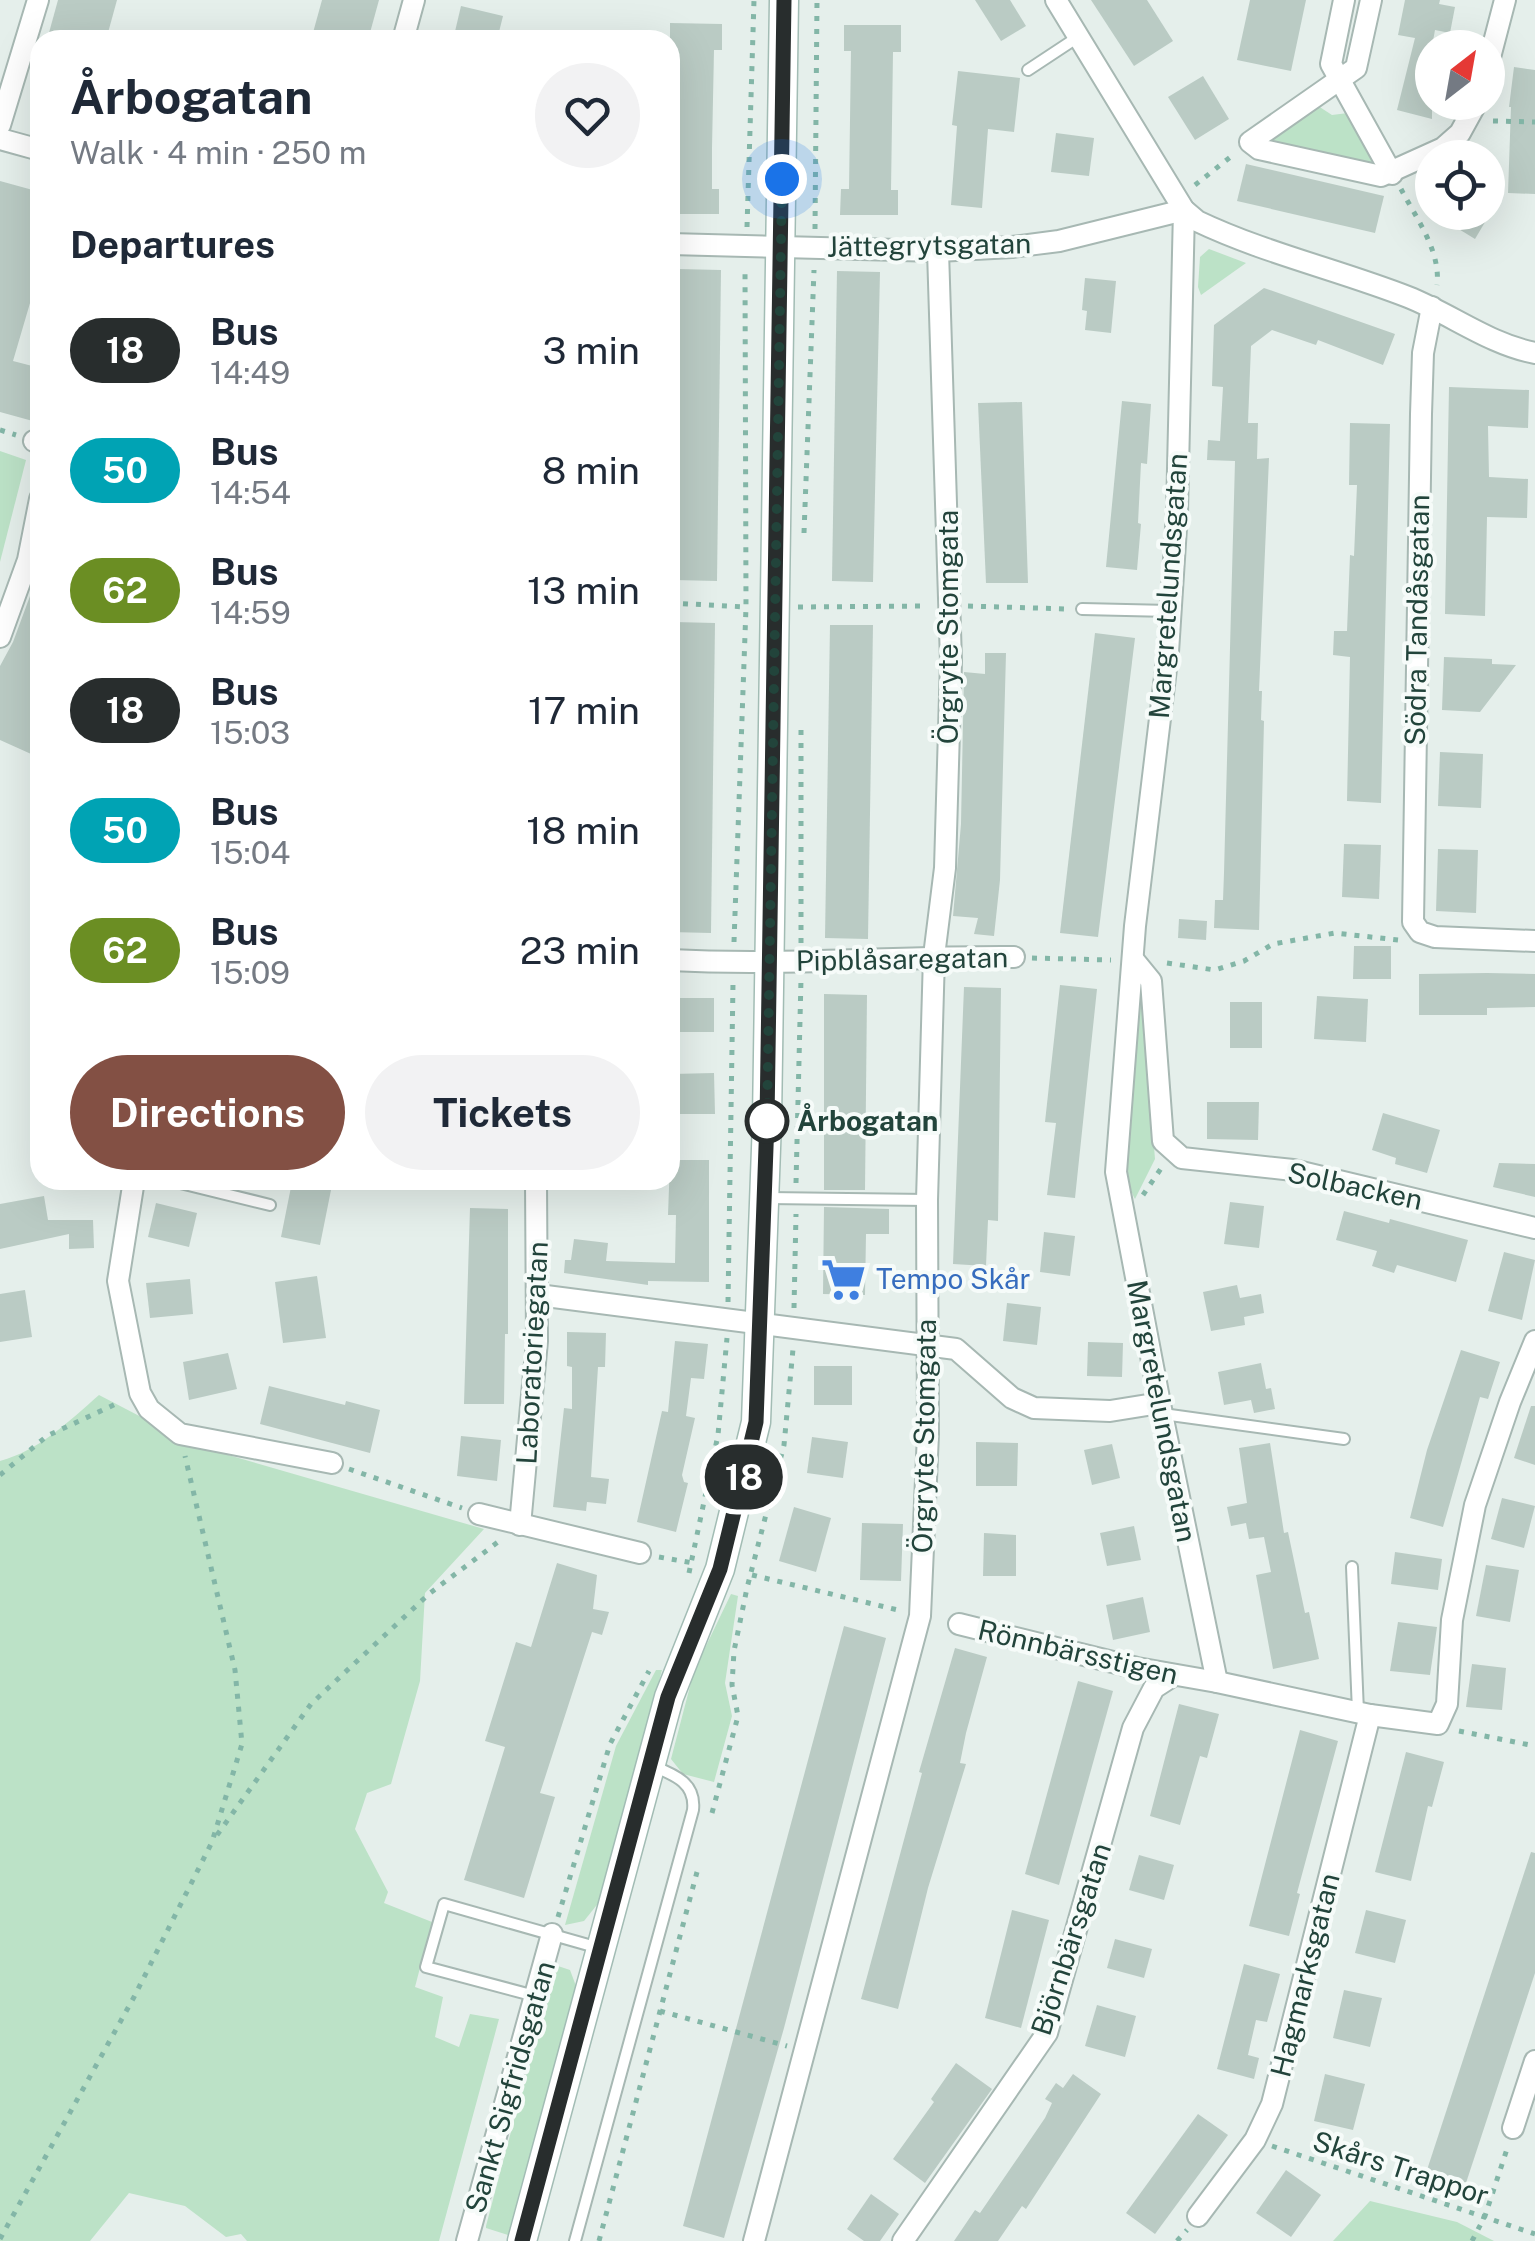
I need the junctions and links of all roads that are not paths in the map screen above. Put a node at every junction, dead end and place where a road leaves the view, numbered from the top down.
1 (38, 0) edge
2 (414, 0) edge
3 (784, 0) edge
4 (1056, 0) edge
5 (1344, 0) edge
6 (1370, 0) edge
7 (1506, 0) edge
8 (406, 30) edge
9 (1498, 30) edge
10 (1078, 37) junction
11 (1028, 70) dead end
12 (1340, 78) junction
13 (1471, 120) edge
14 (0, 125) edge
15 (0, 139) edge
16 (30, 147) edge
17 (1392, 174) junction
18 (1184, 210) junction
19 (680, 244) edge
20 (782, 248) junction
21 (938, 251) junction
22 (1432, 307) junction
23 (1535, 353) edge
24 (30, 571) edge
25 (1082, 609) road end
26 (1170, 611) junction
27 (0, 637) edge
28 (1535, 941) edge
29 (934, 956) junction
30 (1014, 956) road end
31 (1133, 959) junction
32 (680, 960) edge
33 (769, 961) junction
34 (132, 1190) edge
35 (207, 1190) edge
36 (536, 1190) edge
37 (765, 1198) junction
38 (926, 1200) junction
39 (270, 1206) dead end
40 (1535, 1228) edge
41 (538, 1295) junction
42 (761, 1323) junction
43 (1535, 1341) edge
44 (928, 1345) junction
45 (1161, 1409) junction
46 (1344, 1439) dead end
47 (332, 1463) road end
48 (479, 1514) road end
49 (520, 1525) junction
50 (640, 1553) road end
51 (1352, 1567) dead end
52 (959, 1624) dead end
53 (1174, 1676) junction
54 (1218, 1682) junction
55 (1364, 1713) junction
56 (650, 1765) junction
57 (552, 1934) junction
58 (600, 1948) junction
59 (535, 1996) junction
60 (1535, 2061) edge
61 (1513, 2128) road end
62 (1198, 2216) dead end
63 (466, 2241) edge
64 (522, 2241) edge
65 (575, 2241) edge
66 (754, 2241) edge
67 (902, 2241) edge

1 - 14 street
2 - 8 street
3 - 20 street, Sankt Sigfridsgatan
4 - 10 street
5 - 12 street
6 - 12 street
7 - 9 street
10 - 11 lane
10 - 18 street
12 - 17 street
12 - 17 street
13 - 17 street
15 - 16 street
18 - 21 street, Jättegrytsgatan
18 - 22 street
18 - 26 street, Margretelundsgatan
19 - 20 street, Jättegrytsgatan
20 - 21 street, Jättegrytsgatan
20 - 33 street, Sankt Sigfridsgatan
21 - 29 street, Örgryte Stomgata
22 - 23 street
22 - 28 street, Södra Tandåsgatan
24 - 27 street
25 - 26 lane
26 - 31 street, Margretelundsgatan
29 - 30 street, Pipblåsaregatan
29 - 33 street, Pipblåsaregatan
29 - 38 street, Örgryte Stomgata
31 - 40 street, Solbacken
31 - 45 street, Margretelundsgatan
32 - 33 street, Pipblåsaregatan
33 - 37 street, Sankt Sigfridsgatan
34 - 47 street
35 - 39 lane
36 - 41 street, Laboratoriegatan
37 - 38 lane
37 - 42 street, Sankt Sigfridsgatan
38 - 44 street, Örgryte Stomgata
41 - 42 street
41 - 49 street, Laboratoriegatan
42 - 44 street
42 - 56 street, Sankt Sigfridsgatan
43 - 55 street, Rönnbärsstigen
44 - 45 street
44 - 66 street, Örgryte Stomgata
45 - 46 lane
45 - 54 street, Margretelundsgatan
48 - 49 street
49 - 50 street
51 - 55 lane
52 - 53 street, Rönnbärsstigen
53 - 54 street, Rönnbärsstigen
53 - 67 street, Björnbärsgatan
54 - 55 street, Rönnbärsstigen
55 - 62 street, Hagmarksgatan
56 - 58 street, Sankt Sigfridsgatan
56 - 65 lane
57 - 58 lane
57 - 59 street, Sankt Sigfridsgatan
57 - 59 lane
58 - 64 street, Sankt Sigfridsgatan
59 - 63 street, Sankt Sigfridsgatan
60 - 61 street

